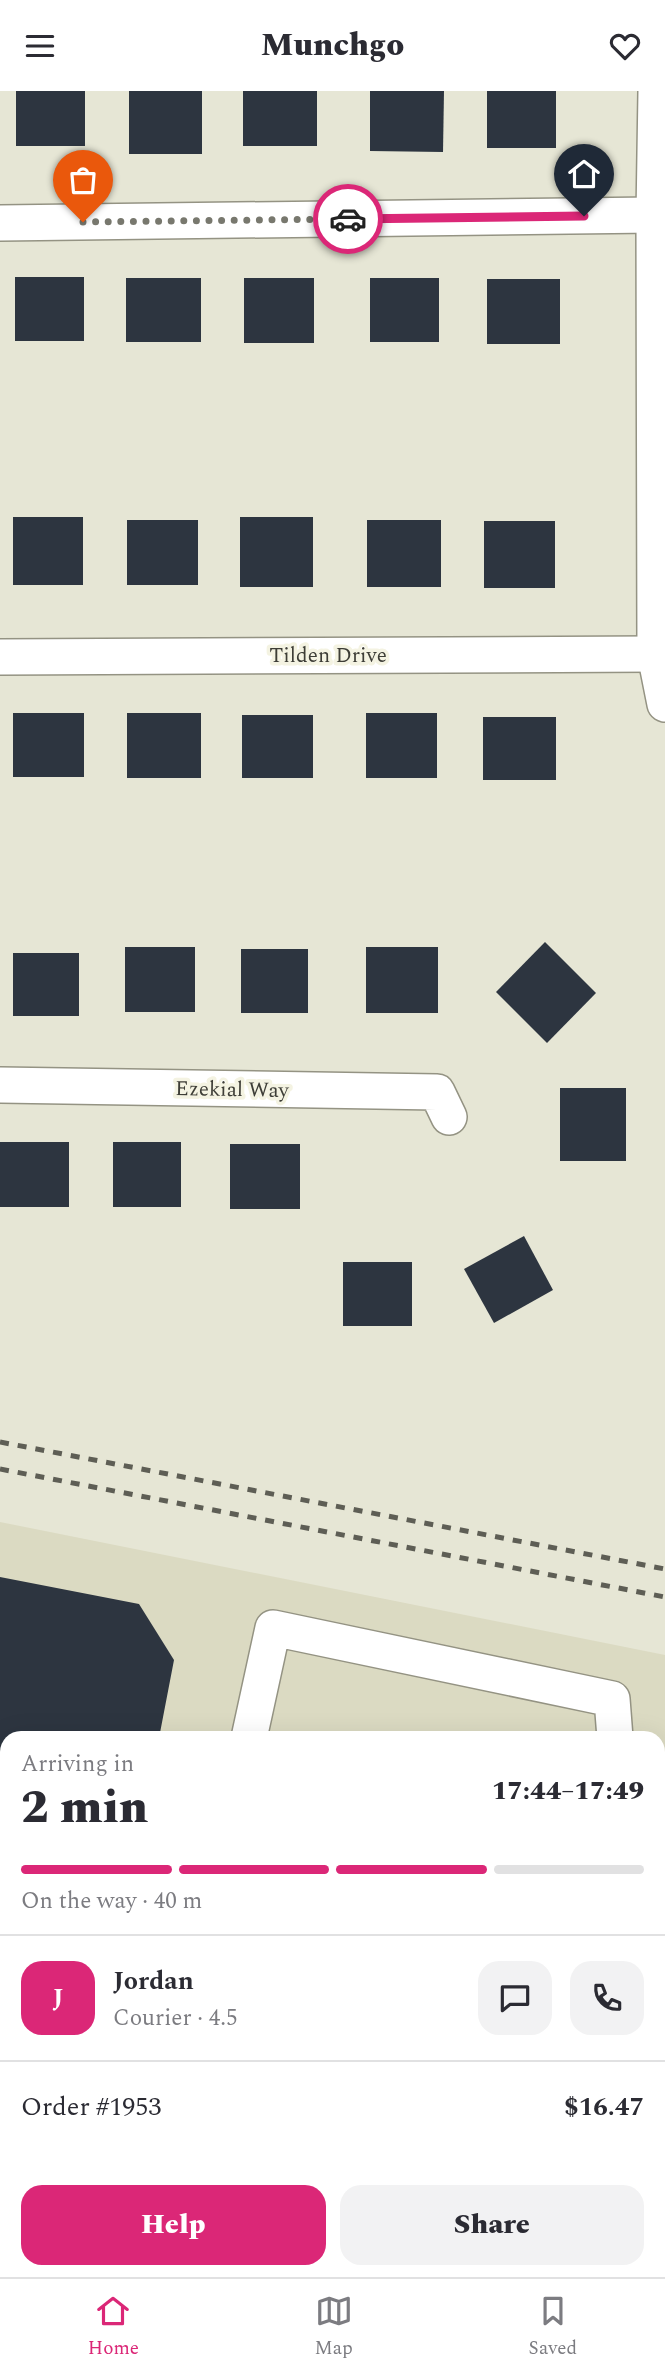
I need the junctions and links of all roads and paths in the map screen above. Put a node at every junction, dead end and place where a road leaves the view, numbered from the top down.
1 (656, 91) edge
2 (660, 179) edge
3 (654, 215) junction
4 (0, 223) edge
5 (660, 348) edge
6 (660, 527) edge
7 (656, 654) junction
8 (0, 657) edge
9 (665, 704) edge
10 (0, 1085) edge
11 (449, 1117) dead end
12 (251, 1731) edge
13 (614, 1731) edge

1 - 2 street
2 - 3 street
3 - 4 street
3 - 5 street
5 - 6 street
6 - 7 street
7 - 8 street, Tilden Drive
7 - 9 street
10 - 11 street, Ezekial Way
12 - 13 street

